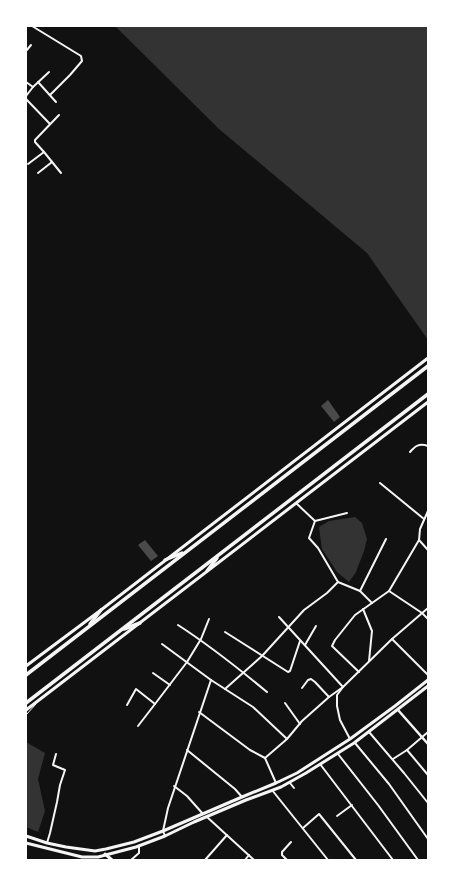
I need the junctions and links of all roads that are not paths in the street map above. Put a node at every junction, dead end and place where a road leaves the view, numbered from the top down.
1 (32, 26) edge
2 (31, 45) dead end
3 (26, 51) edge
4 (48, 72) dead end
5 (26, 82) edge
6 (38, 82) junction
7 (33, 87) junction
8 (50, 95) junction
9 (26, 98) edge
10 (56, 102) dead end
11 (59, 115) dead end
12 (50, 124) junction
13 (44, 152) junction
14 (52, 162) junction
15 (28, 164) dead end
16 (38, 173) dead end
17 (61, 173) dead end
18 (428, 358) edge
19 (428, 366) edge
20 (428, 394) edge
21 (428, 402) edge
22 (428, 446) edge
23 (410, 452) dead end
24 (380, 483) dead end
25 (296, 503) junction
26 (428, 511) edge
27 (347, 513) dead end
28 (424, 519) junction
29 (315, 520) junction
30 (386, 539) dead end
31 (419, 540) junction
32 (188, 550) junction
33 (428, 550) edge
34 (220, 554) junction
35 (165, 560) junction
36 (207, 571) junction
37 (338, 582) junction
38 (360, 591) junction
39 (389, 591) junction
40 (372, 603) junction
41 (428, 608) edge
42 (363, 609) junction
43 (101, 610) junction
44 (422, 613) junction
45 (279, 617) dead end
46 (209, 619) dead end
47 (428, 619) edge
48 (140, 623) junction
49 (178, 625) dead end
50 (316, 626) dead end
51 (288, 627) junction
52 (86, 629) junction
53 (120, 631) junction
54 (225, 632) dead end
55 (200, 639) junction
56 (392, 639) junction
57 (300, 641) junction
58 (162, 644) dead end
59 (305, 645) junction
60 (262, 656) junction
61 (187, 662) junction
62 (369, 662) junction
63 (26, 666) edge
64 (244, 672) junction
65 (359, 672) junction
66 (153, 673) dead end
67 (26, 675) edge
68 (428, 675) edge
69 (211, 680) junction
70 (428, 680) edge
71 (170, 685) junction
72 (428, 686) edge
73 (343, 687) junction
74 (302, 688) dead end
75 (225, 689) junction
76 (267, 692) dead end
77 (329, 697) junction
78 (39, 700) junction
79 (26, 703) edge
80 (155, 704) junction
81 (285, 704) dead end
82 (127, 705) dead end
83 (26, 710) edge
84 (398, 710) junction
85 (199, 712) junction
86 (26, 715) edge
87 (300, 724) junction
88 (138, 726) dead end
89 (369, 732) junction
90 (428, 732) edge
91 (422, 737) junction
92 (287, 739) junction
93 (350, 739) junction
94 (354, 743) junction
95 (428, 744) edge
96 (187, 750) junction
97 (407, 750) junction
98 (56, 754) dead end
99 (338, 754) junction
100 (265, 758) junction
101 (392, 759) junction
102 (320, 764) junction
103 (428, 775) edge
104 (290, 782) junction
105 (276, 783) junction
106 (174, 786) junction
107 (294, 788) dead end
108 (272, 790) junction
109 (242, 797) junction
110 (428, 803) edge
111 (352, 805) junction
112 (203, 814) junction
113 (337, 816) dead end
114 (207, 817) junction
115 (302, 828) junction
116 (163, 831) junction
117 (227, 835) junction
118 (26, 836) edge
119 (165, 836) junction
120 (428, 839) edge
121 (291, 842) dead end
122 (26, 843) edge
123 (47, 843) junction
124 (139, 845) junction
125 (106, 849) junction
126 (105, 854) junction
127 (249, 855) junction
128 (97, 858) edge
129 (112, 860) edge
130 (131, 860) edge
131 (205, 860) edge
132 (245, 860) edge
133 (254, 860) edge
134 (287, 860) edge
135 (328, 860) edge
136 (356, 860) edge
137 (393, 860) edge
138 (418, 860) edge

1 - 8 street
2 - 3 street
4 - 6 street
5 - 7 street
6 - 7 street
6 - 8 street
7 - 9 street
8 - 10 street
9 - 12 street
11 - 12 street
12 - 13 street
13 - 14 street
13 - 15 street
14 - 16 street
14 - 17 street
18 - 35 main road
19 - 32 highway
20 - 34 highway
21 - 25 main road
22 - 23 street
24 - 28 street
25 - 29 street
25 - 36 main road
26 - 28 street
27 - 29 street
28 - 31 street
29 - 37 street
30 - 38 street
31 - 33 street
31 - 39 street
32 - 35 highway
32 - 52 highway
34 - 36 highway
34 - 53 highway
35 - 43 main road
36 - 48 main road
37 - 38 street
37 - 51 street
38 - 40 street
39 - 40 street
39 - 44 street
40 - 42 street
41 - 44 street
42 - 62 street
42 - 65 street
43 - 52 highway
43 - 63 main road
44 - 47 street
44 - 56 street
45 - 51 street
46 - 55 street
48 - 53 highway
48 - 78 main road
49 - 55 street
50 - 59 street
51 - 57 street
51 - 60 street
52 - 67 highway
53 - 79 highway
54 - 60 street
55 - 61 street
55 - 64 street
56 - 62 street
56 - 68 street
57 - 59 street
57 - 60 street
58 - 61 street
59 - 73 street
60 - 64 street
61 - 69 street
61 - 71 street
62 - 65 street
64 - 75 street
64 - 76 street
65 - 73 street
66 - 71 street
69 - 75 street
69 - 85 street
70 - 93 main road
71 - 80 street
72 - 84 main road
73 - 77 street
73 - 93 street
74 - 77 street
75 - 92 street
77 - 87 street
78 - 83 main road
78 - 86 lane
80 - 82 street
80 - 88 street
81 - 87 street
84 - 89 main road
84 - 91 street
85 - 96 street
85 - 100 street
87 - 92 street
89 - 94 main road
89 - 101 street
90 - 91 street
91 - 95 street
91 - 97 street
92 - 100 street
93 - 94 main road
93 - 105 main road
94 - 99 main road
94 - 120 street
96 - 106 street
96 - 109 street
97 - 101 street
97 - 103 street
98 - 123 street
99 - 102 main road
99 - 138 street
100 - 105 street
101 - 110 street
102 - 104 main road
102 - 111 street
104 - 107 street
104 - 108 main road
105 - 109 main road
106 - 112 street
106 - 116 street
108 - 114 main road
108 - 115 street
109 - 112 main road
111 - 113 street
111 - 137 street
112 - 116 main road
114 - 117 street
114 - 119 main road
115 - 135 street
115 - 136 street
116 - 119 street
116 - 125 main road
117 - 127 street
117 - 131 street
118 - 123 main road
119 - 124 main road
121 - 134 street
122 - 128 main road
123 - 125 main road
124 - 126 main road
124 - 130 street
125 - 126 main road
126 - 128 main road
126 - 129 main road
127 - 132 street
127 - 133 street

